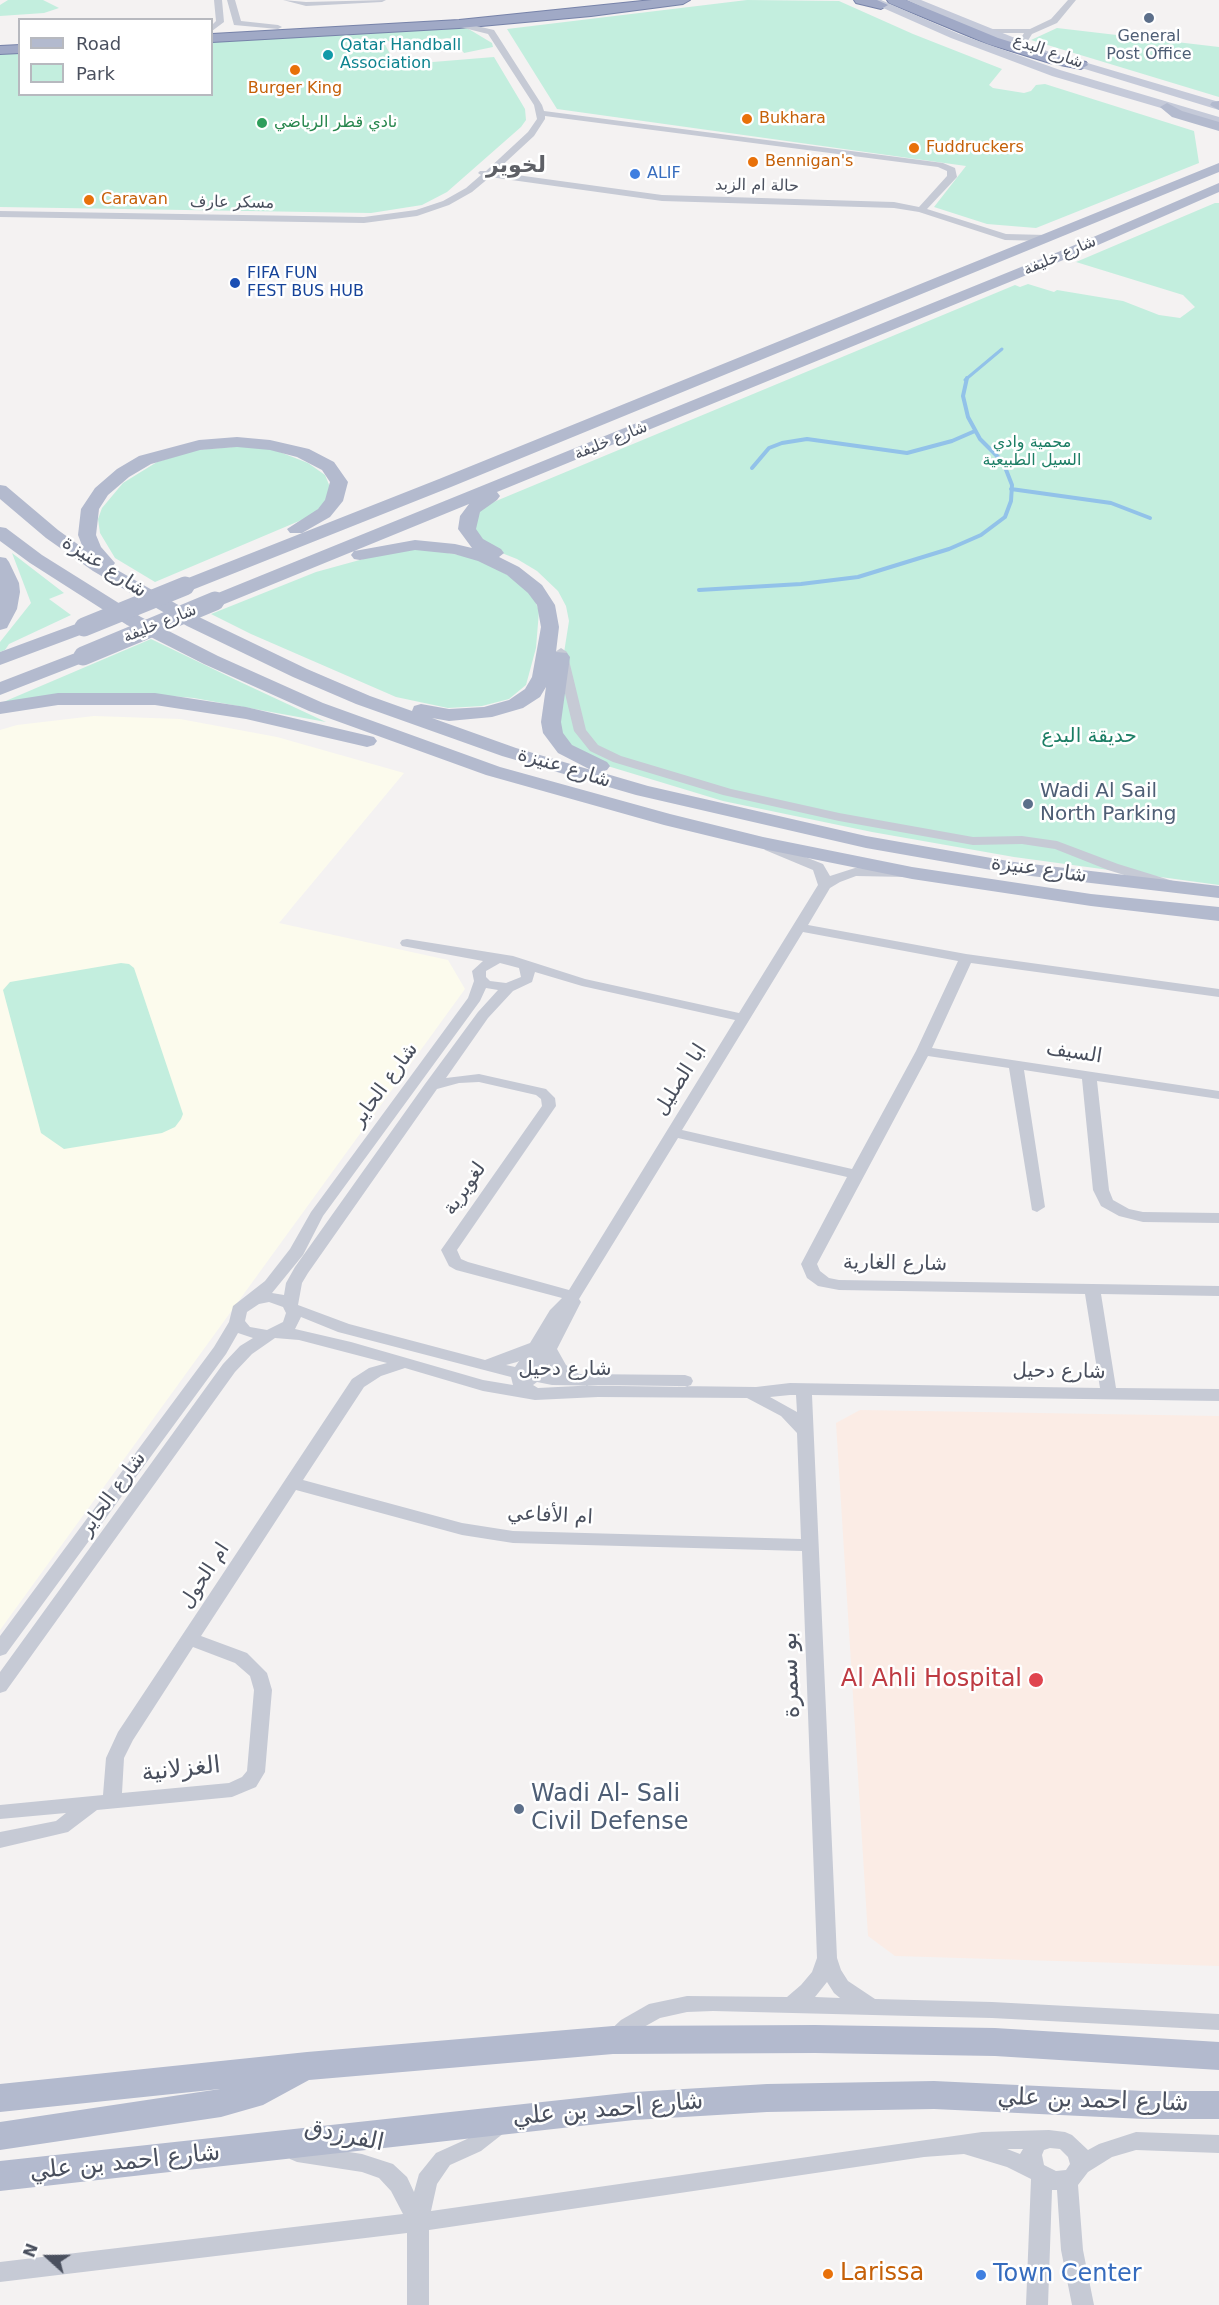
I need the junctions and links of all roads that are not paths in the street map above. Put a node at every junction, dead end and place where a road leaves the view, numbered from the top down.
1 (218, 0) edge
2 (231, 0) edge
3 (287, 0) edge
4 (382, 0) edge
5 (630, 0) edge
6 (683, 0) edge
7 (861, 0) edge
8 (914, 0) edge
9 (1060, 0) edge
10 (1072, 0) edge
11 (882, 2) edge
12 (511, 19) junction
13 (1046, 23) junction
14 (459, 24) junction
15 (278, 27) junction
16 (213, 29) edge
17 (213, 30) edge
18 (984, 31) junction
19 (1032, 31) junction
20 (492, 32) junction
21 (213, 38) edge
22 (0, 43) edge
23 (18, 44) edge
24 (18, 45) edge
25 (1021, 45) junction
26 (0, 50) edge
27 (1081, 65) junction
28 (1218, 106) edge
29 (1167, 107) junction
30 (540, 113) junction
31 (1219, 121) edge
32 (1219, 127) edge
33 (501, 162) junction
34 (1219, 162) edge
35 (1213, 170) edge
36 (485, 174) junction
37 (519, 179) junction
38 (476, 185) junction
39 (1219, 187) edge
40 (1219, 195) edge
41 (459, 196) junction
42 (1172, 207) junction
43 (921, 210) junction
44 (0, 214) edge
45 (990, 234) junction
46 (1046, 238) junction
47 (999, 257) junction
48 (560, 462) junction
49 (0, 490) edge
50 (0, 532) edge
51 (0, 561) edge
52 (189, 584) junction
53 (131, 587) junction
54 (221, 599) junction
55 (0, 624) edge
56 (561, 652) junction
57 (0, 659) edge
58 (314, 679) junction
59 (0, 689) edge
60 (0, 708) edge
61 (493, 771) junction
62 (735, 814) junction
63 (763, 843) junction
64 (912, 873) junction
65 (825, 885) junction
66 (1185, 889) junction
67 (1219, 892) edge
68 (1219, 915) edge
69 (799, 927) junction
70 (407, 943) dead end
71 (437, 950) junction
72 (966, 958) junction
73 (498, 959) junction
74 (525, 965) junction
75 (480, 978) junction
76 (582, 982) junction
77 (512, 987) junction
78 (1219, 993) edge
79 (743, 1018) junction
80 (922, 1051) junction
81 (456, 1052) junction
82 (1016, 1066) junction
83 (1089, 1077) junction
84 (479, 1078) junction
85 (430, 1087) junction
86 (1219, 1095) edge
87 (673, 1132) junction
88 (857, 1175) junction
89 (1037, 1207) dead end
90 (1219, 1218) edge
91 (1092, 1288) junction
92 (1219, 1291) edge
93 (573, 1296) junction
94 (255, 1299) junction
95 (291, 1306) junction
96 (237, 1322) junction
97 (272, 1334) junction
98 (351, 1347) junction
99 (542, 1348) junction
100 (406, 1362) junction
101 (483, 1365) junction
102 (524, 1379) junction
103 (575, 1380) junction
104 (358, 1383) junction
105 (797, 1389) junction
106 (504, 1390) junction
107 (740, 1392) junction
108 (1108, 1393) junction
109 (536, 1394) junction
110 (1219, 1395) edge
111 (806, 1432) junction
112 (293, 1483) junction
113 (811, 1545) junction
114 (190, 1639) junction
115 (0, 1649) edge
116 (0, 1686) edge
117 (112, 1803) junction
118 (93, 1805) junction
119 (0, 1812) edge
120 (0, 1840) edge
121 (827, 1958) junction
122 (792, 2004) junction
123 (871, 2006) junction
124 (1219, 2022) edge
125 (613, 2040) junction
126 (1219, 2056) edge
127 (307, 2066) junction
128 (0, 2098) edge
129 (1144, 2105) junction
130 (1219, 2105) edge
131 (1219, 2118) edge
132 (506, 2120) junction
133 (0, 2136) edge
134 (1049, 2139) junction
135 (1219, 2144) edge
136 (964, 2145) junction
137 (267, 2148) junction
138 (1074, 2173) junction
139 (1039, 2174) junction
140 (0, 2176) edge
141 (418, 2222) junction
142 (0, 2272) edge
143 (418, 2305) edge
144 (1037, 2305) edge
145 (1083, 2305) edge

1 - 16 street
2 - 15 street
3 - 4 street
5 - 15 highway
6 - 12 highway
7 - 11 highway
8 - 18 main road, شارع البدع
9 - 13 street
10 - 13 street
11 - 27 highway
11 - 29 main road, شارع البدع
12 - 14 highway
12 - 20 street
13 - 19 street
14 - 20 street
14 - 21 highway
15 - 17 highway
18 - 19 street
18 - 25 main road, شارع البدع
19 - 25 street
20 - 30 street
22 - 23 highway
24 - 26 highway
25 - 27 main road, شارع البدع
27 - 28 main road, شارع البدع
29 - 31 main road, شارع البدع
29 - 32 main road
30 - 33 street, مسكر عارف
30 - 36 street, مسكر عارف
30 - 43 street
33 - 36 street, مسكر عارف
33 - 37 street
34 - 35 main road, شارع خليفة
35 - 46 main road, شارع خليفة
36 - 37 street, حالة ام الزبد
36 - 38 street, مسكر عارف
36 - 41 street, مسكر عارف
37 - 38 street, حالة ام الزبد
37 - 43 street, حالة ام الزبد
38 - 41 street, مسكر عارف
39 - 42 main road, شارع خليفة
40 - 42 main road
41 - 44 street, مسكر عارف
42 - 48 main road, شارع خليفة
43 - 45 street, حالة ام الزبد
45 - 46 street, حالة ام الزبد
45 - 47 street
46 - 47 main road, شارع خليفة
47 - 52 main road, شارع خليفة
48 - 54 main road, شارع خليفة
48 - 56 main road
49 - 53 main road, شارع عنيزة
50 - 61 main road, شارع عنيزة
51 - 55 main road
52 - 53 main road
52 - 57 main road, شارع خليفة, bridge
53 - 58 main road, شارع عنيزة
54 - 58 main road
54 - 59 main road, شارع خليفة, bridge
56 - 62 main road
56 - 66 street, شارع عنيزة
58 - 62 main road, شارع عنيزة
60 - 61 main road
61 - 63 main road, شارع عنيزة
62 - 66 main road, شارع عنيزة
63 - 64 main road, شارع عنيزة
63 - 65 street
64 - 65 street
64 - 68 main road, شارع عنيزة
65 - 69 street, ابا الصليل
66 - 67 main road, شارع عنيزة
69 - 72 street
69 - 79 street, ابا الصليل
70 - 71 street
71 - 73 street
71 - 75 street
72 - 78 street
72 - 80 street, شارع الغارية
73 - 74 street
73 - 75 street
74 - 76 street
74 - 77 street
75 - 77 street
75 - 94 street, شارع الحاير
76 - 77 street
76 - 79 street
77 - 81 street, شارع الحاير
79 - 87 street, ابا الصليل
80 - 82 street, السيف
80 - 88 street, شارع الغارية
81 - 84 street
81 - 85 street, شارع الحاير
82 - 83 street, السيف
82 - 89 street
83 - 86 street, السيف
83 - 90 street
84 - 85 street, لغويرية
84 - 93 street, لغويرية
85 - 95 street, شارع الحاير
87 - 88 street
87 - 93 street, ابا الصليل
88 - 91 street, شارع الغارية
91 - 92 street, شارع الغارية
91 - 108 street
93 - 99 street, ابا الصليل
94 - 95 street
94 - 96 street
95 - 97 street
95 - 101 street, شارع دحيل
96 - 97 street
96 - 115 street, شارع الحاير
97 - 98 street, شارع دحيل
97 - 116 street, شارع الحاير
98 - 100 street, شارع دحيل
98 - 104 street
99 - 101 street
99 - 102 street, ابا الصليل
99 - 103 street
100 - 104 street, ام الحول
100 - 106 street, شارع دحيل
101 - 102 street, شارع دحيل
102 - 103 street, شارع دحيل
102 - 106 street
102 - 109 street
103 - 105 street, شارع دحيل
104 - 112 street, ام الحول
105 - 107 street, شارع دحيل
105 - 108 street, شارع دحيل
105 - 111 street, بو سمرة
106 - 109 street, شارع دحيل
107 - 109 street, شارع دحيل
107 - 111 street
108 - 110 street, شارع دحيل
111 - 113 street, بو سمرة
112 - 113 street, ام الأفاعي
112 - 114 street, ام الحول
113 - 121 street, بو سمرة
114 - 117 street, ام الحول
114 - 117 street, الغزلانية
117 - 118 street, الغزلانية
118 - 119 street, الغزلانية
118 - 120 street
121 - 122 street, بو سمرة
121 - 123 street, بو سمرة
122 - 123 street
122 - 125 street
123 - 124 street
125 - 126 main road
125 - 127 main road
127 - 128 main road
127 - 133 main road
129 - 130 main road, شارع احمد بن علي
129 - 131 main road
129 - 132 main road, شارع احمد بن علي
132 - 137 main road, شارع احمد بن علي
132 - 141 street, الفرزدق
134 - 136 street, شارع احمد بن علي
134 - 138 street
134 - 139 street
135 - 138 street, شارع احمد بن علي
136 - 139 street, شارع احمد بن علي
136 - 141 street, شارع احمد بن علي
137 - 140 main road, شارع احمد بن علي
137 - 141 street, الفرزدق
138 - 139 street
138 - 145 street
139 - 144 street
141 - 142 street, شارع احمد بن علي
141 - 143 street, الفرزدق

